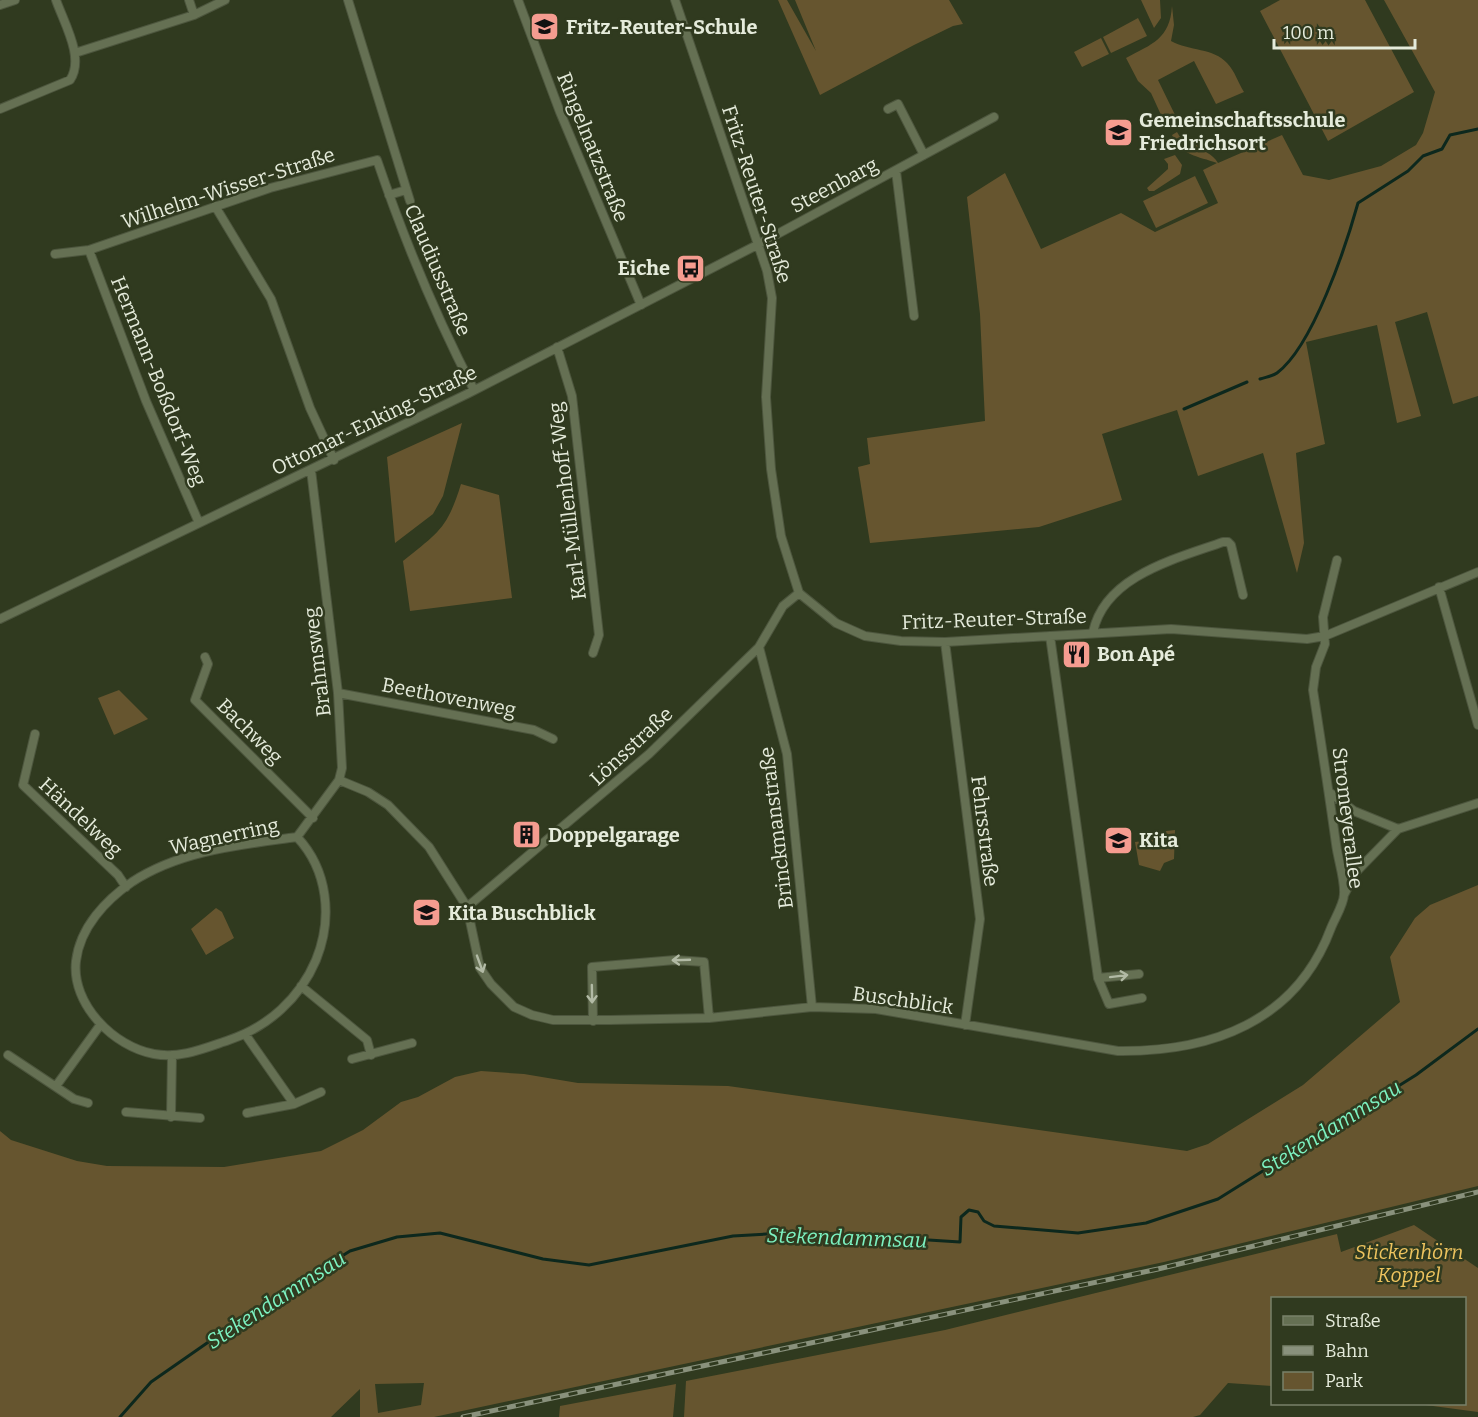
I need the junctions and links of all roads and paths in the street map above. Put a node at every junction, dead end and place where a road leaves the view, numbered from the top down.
1 (15, 0) edge
2 (56, 0) edge
3 (189, 0) edge
4 (225, 0) edge
5 (348, 0) edge
6 (518, 0) edge
7 (675, 0) edge
8 (0, 5) edge
9 (194, 15) junction
10 (75, 53) junction
11 (0, 109) edge
12 (888, 110) dead end
13 (994, 117) dead end
14 (924, 155) junction
15 (377, 160) joint
16 (896, 171) junction
17 (406, 190) junction
18 (389, 195) junction
19 (410, 201) dead end
20 (215, 206) junction
21 (759, 244) junction
22 (89, 250) junction
23 (55, 254) dead end
24 (641, 305) junction
25 (914, 316) dead end
26 (557, 347) junction
27 (474, 390) junction
28 (334, 460) junction
29 (311, 470) junction
30 (200, 523) junction
31 (1337, 560) dead end
32 (1478, 572) edge
33 (1439, 587) junction
34 (799, 592) junction
35 (1244, 595) dead end
36 (0, 619) edge
37 (1094, 632) junction
38 (1050, 636) junction
39 (1325, 636) junction
40 (945, 642) junction
41 (759, 647) junction
42 (593, 653) dead end
43 (206, 657) dead end
44 (338, 693) junction
45 (1478, 725) edge
46 (35, 734) dead end
47 (553, 739) dead end
48 (339, 780) junction
49 (1329, 792) junction
50 (1478, 803) edge
51 (313, 818) junction
52 (1398, 829) junction
53 (297, 837) junction
54 (126, 887) junction
55 (1344, 895) junction
56 (467, 908) junction
57 (1139, 974) dead end
58 (1098, 978) junction
59 (301, 986) junction
60 (1142, 998) dead end
61 (812, 1007) junction
62 (709, 1018) junction
63 (593, 1021) junction
64 (101, 1024) junction
65 (965, 1025) junction
66 (245, 1034) junction
67 (412, 1043) dead end
68 (1091, 1046) joint
69 (8, 1055) dead end
70 (172, 1055) junction
71 (371, 1055) junction
72 (352, 1059) dead end
73 (56, 1086) junction
74 (321, 1092) dead end
75 (88, 1103) dead end
76 (294, 1104) junction
77 (126, 1112) dead end
78 (247, 1113) dead end
79 (171, 1117) junction
80 (200, 1118) dead end

1 - 8 street
2 - 10 street
3 - 9 street
4 - 9 street
5 - 17 street, Claudiusstraße
6 - 24 street, Ringelnatzstraße
7 - 21 street, Fritz-Reuter-Straße
9 - 10 street
10 - 11 street
12 - 14 street
13 - 14 street, Steenbarg
14 - 16 street, Steenbarg
15 - 18 street, Claudiusstraße
15 - 20 street, Wilhelm-Wisser-Straße
16 - 21 street, Steenbarg
16 - 25 street
17 - 18 street, Claudiusstraße
17 - 19 street, Claudiusstraße
18 - 27 street, Claudiusstraße
20 - 22 street, Wilhelm-Wisser-Straße
20 - 28 street
21 - 24 street, Ottomar-Enking-Straße
21 - 34 street, Fritz-Reuter-Straße
22 - 23 street, Wilhelm-Wisser-Straße
22 - 30 street, Hermann-Boßdorf-Weg
24 - 26 street, Ottomar-Enking-Straße
26 - 27 street, Ottomar-Enking-Straße
26 - 42 street, Karl-Müllenhoff-Weg
27 - 28 street, Ottomar-Enking-Straße
28 - 29 street, Ottomar-Enking-Straße
29 - 30 street, Ottomar-Enking-Straße
29 - 44 street, Brahmsweg
30 - 36 street, Ottomar-Enking-Straße
31 - 39 street, Stromeyerallee
32 - 33 street, Fritz-Reuter-Straße
33 - 39 street, Fritz-Reuter-Straße
33 - 45 street
34 - 40 street, Fritz-Reuter-Straße
34 - 41 street, Lönsstraße
35 - 37 street
37 - 38 street, Fritz-Reuter-Straße
37 - 39 street, Fritz-Reuter-Straße
38 - 40 street, Fritz-Reuter-Straße
38 - 58 street
39 - 49 street, Stromeyerallee
40 - 65 street, Fehrsstraße
41 - 56 street, Lönsstraße
41 - 61 street, Brinckmanstraße
43 - 51 street, Bachweg
44 - 47 street, Beethovenweg
44 - 48 street, Brahmsweg
46 - 54 street, Händelweg
48 - 51 street, Brahmsweg
48 - 56 street, Buschblick
49 - 52 street
49 - 55 street, Stromeyerallee
50 - 52 street
51 - 53 street, Brahmsweg
52 - 55 street
53 - 54 street, Wagnerring
53 - 59 street, Wagnerring
54 - 64 street, Wagnerring
55 - 68 street, Stromeyerallee
56 -> 63 street, Buschblick
58 -> 57 street
58 - 60 street
59 - 66 street, Wagnerring
59 - 71 street
61 - 62 street, Buschblick
61 - 65 street, Buschblick
62 - 63 street, Buschblick
62 -> 63 street
64 - 70 street, Wagnerring
64 - 73 street
65 - 68 street, Buschblick
66 - 70 street, Wagnerring
66 - 76 street
67 - 71 street
69 - 73 street
70 - 79 street
71 - 72 street
73 - 75 street
74 - 76 street
76 - 78 street
77 - 79 street
79 - 80 street

